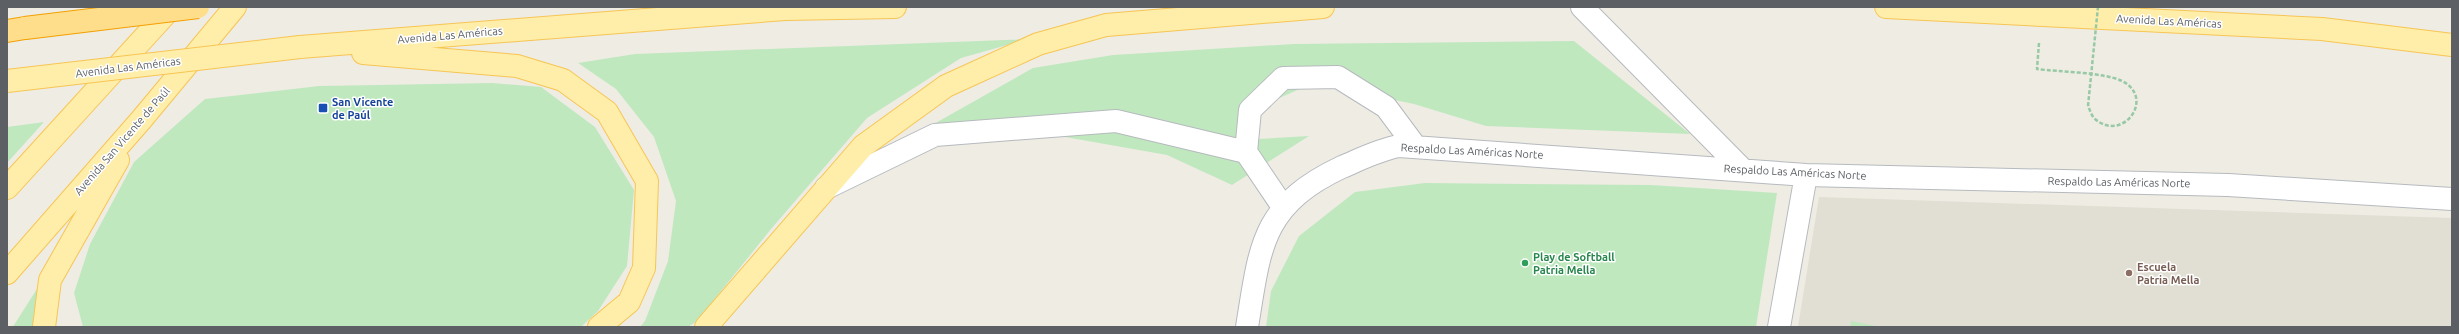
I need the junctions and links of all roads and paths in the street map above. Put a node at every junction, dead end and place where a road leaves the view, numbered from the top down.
1 (198, 7) edge
2 (235, 7) edge
3 (895, 7) edge
4 (1323, 7) edge
5 (1582, 7) edge
6 (1886, 7) edge
7 (2098, 7) edge
8 (169, 10) edge
9 (16, 30) edge
10 (2452, 45) edge
11 (300, 47) junction
12 (2037, 69) dead end
13 (7, 81) edge
14 (141, 120) junction
15 (1415, 146) junction
16 (1246, 152) junction
17 (1743, 170) junction
18 (1806, 175) junction
19 (9, 186) edge
20 (826, 188) junction
21 (2452, 199) edge
22 (1283, 207) junction
23 (7, 273) edge
24 (44, 327) edge
25 (599, 327) edge
26 (706, 327) edge
27 (1247, 327) edge
28 (1780, 327) edge

1 - 9 highway, bridge
2 - 14 main road, Avenida San Vicente de Paúl
3 - 11 main road, Avenida Las Américas
4 - 20 main road
5 - 17 street
6 - 10 main road, Avenida Las Américas
7 - 12 path, bridge
8 - 19 main road
11 - 13 main road, Avenida Las Américas, bridge
11 - 25 main road
14 - 23 main road, Avenida San Vicente de Paúl
14 - 24 main road
15 - 16 street
15 - 17 street, Respaldo Las Américas Norte
15 - 22 street, Respaldo Las Américas Norte
16 - 20 street
16 - 22 street
17 - 18 street, Respaldo Las Américas Norte
18 - 21 street, Respaldo Las Américas Norte
18 - 28 street
20 - 26 main road
22 - 27 street, Respaldo Las Américas Norte

